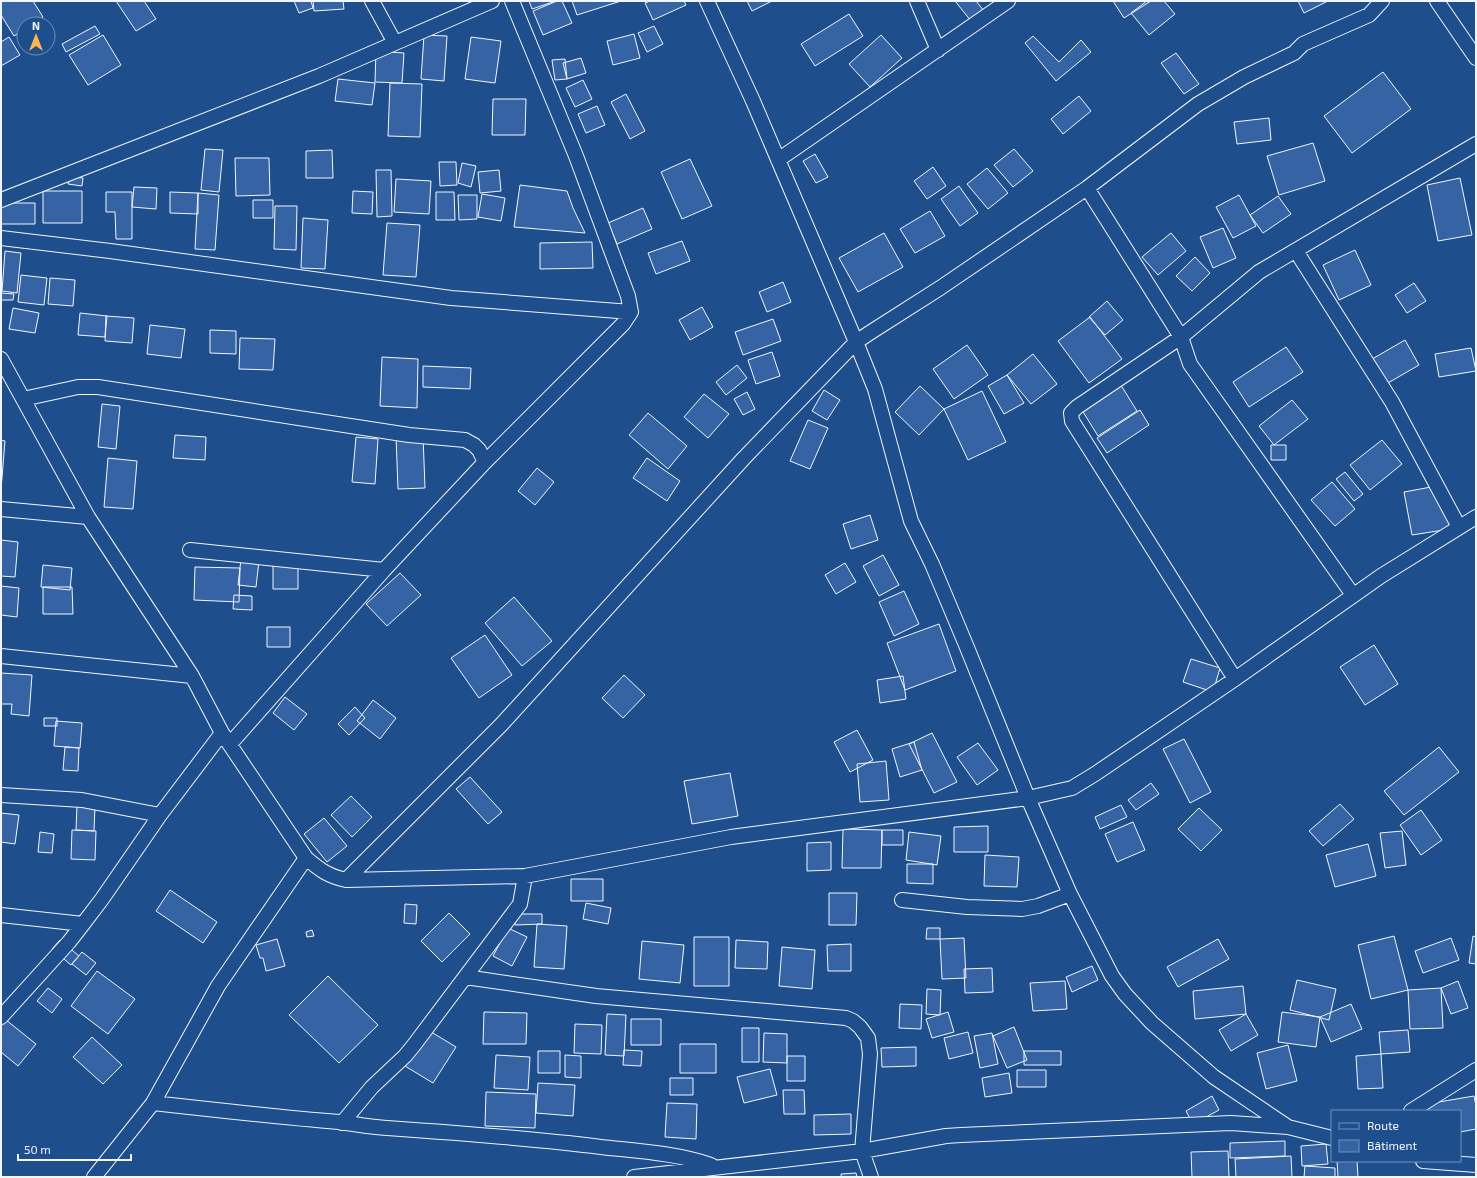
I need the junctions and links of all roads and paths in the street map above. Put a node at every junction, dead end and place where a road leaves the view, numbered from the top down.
1 (372, 1) edge
2 (492, 1) edge
3 (512, 1) edge
4 (707, 1) edge
5 (917, 1) edge
6 (1008, 1) edge
7 (1382, 1) edge
8 (1437, 1) edge
9 (395, 43) junction
10 (938, 50) junction
11 (1476, 58) edge
12 (1476, 144) edge
13 (778, 160) junction
14 (1087, 188) junction
15 (1, 200) edge
16 (1, 238) edge
17 (1296, 251) junction
18 (631, 312) junction
19 (1181, 337) junction
20 (856, 342) junction
21 (1, 360) edge
22 (23, 399) junction
23 (485, 462) junction
24 (1, 509) edge
25 (88, 517) junction
26 (1476, 517) edge
27 (1459, 527) junction
28 (190, 550) dead end
29 (384, 570) junction
30 (1353, 595) junction
31 (1, 656) edge
32 (192, 676) junction
33 (1235, 679) junction
34 (226, 738) junction
35 (1, 795) edge
36 (1028, 798) junction
37 (160, 815) junction
38 (306, 858) junction
39 (526, 876) junction
40 (346, 880) junction
41 (1070, 894) junction
42 (902, 900) dead end
43 (1, 915) edge
44 (83, 924) junction
45 (465, 977) junction
46 (1, 1017) edge
47 (1476, 1070) edge
48 (153, 1103) junction
49 (1413, 1110) edge
50 (342, 1122) junction
51 (1288, 1127) junction
52 (1331, 1138) edge
53 (862, 1151) junction
54 (1436, 1162) edge
55 (1476, 1165) edge
56 (717, 1168) junction
57 (94, 1177) edge
58 (634, 1177) edge
59 (871, 1177) edge

1 - 9 street
2 - 9 street
3 - 18 street
4 - 13 street
5 - 10 street
6 - 10 street
7 - 14 street
8 - 11 street
9 - 15 street
10 - 13 street
12 - 17 street
13 - 20 street
14 - 19 street
14 - 20 street
16 - 18 street
17 - 19 street
17 - 27 street
18 - 23 street
19 - 30 street
19 - 33 street
20 - 36 street
20 - 40 street
21 - 22 street
22 - 23 street
22 - 25 street
23 - 29 street
24 - 25 street
25 - 32 street
26 - 27 street
27 - 30 street
28 - 29 street
29 - 34 street
30 - 33 street
31 - 32 street
32 - 34 street
33 - 36 street
34 - 37 street
34 - 38 street
35 - 37 street
36 - 39 street
36 - 41 street
37 - 44 street
38 - 40 street
38 - 48 street
39 - 40 street
39 - 45 street
41 - 42 street
41 - 51 street
43 - 44 street
44 - 46 street
45 - 50 street
45 - 53 street
47 - 49 street
48 - 50 street
48 - 57 street
50 - 56 street
51 - 52 street
51 - 53 street
53 - 56 street
53 - 59 street
54 - 55 street
56 - 58 street

